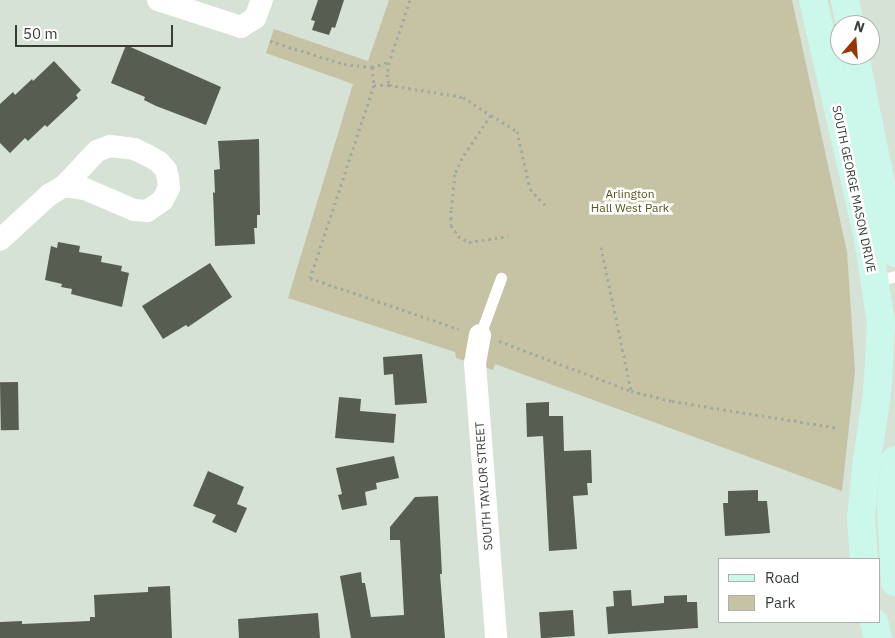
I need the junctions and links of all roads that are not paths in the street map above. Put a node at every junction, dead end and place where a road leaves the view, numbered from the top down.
1 (158, 0) edge
2 (262, 0) edge
3 (813, 0) edge
4 (845, 0) edge
5 (848, 15) edge
6 (858, 65) edge
7 (64, 186) dead end
8 (0, 240) edge
9 (895, 253) edge
10 (501, 278) dead end
11 (885, 278) edge
12 (479, 334) joint
13 (895, 460) edge
14 (864, 558) edge
15 (895, 582) edge
16 (874, 623) edge
17 (496, 638) edge
18 (878, 638) edge

1 - 2 street
3 - 11 main road, SOUTH GEORGE MASON DRIVE
4 - 5 main road
6 - 9 main road
7 - 8 street
10 - 12 lane
11 - 14 main road, SOUTH GEORGE MASON DRIVE
12 - 17 street, SOUTH TAYLOR STREET
13 - 15 main road
16 - 18 main road

